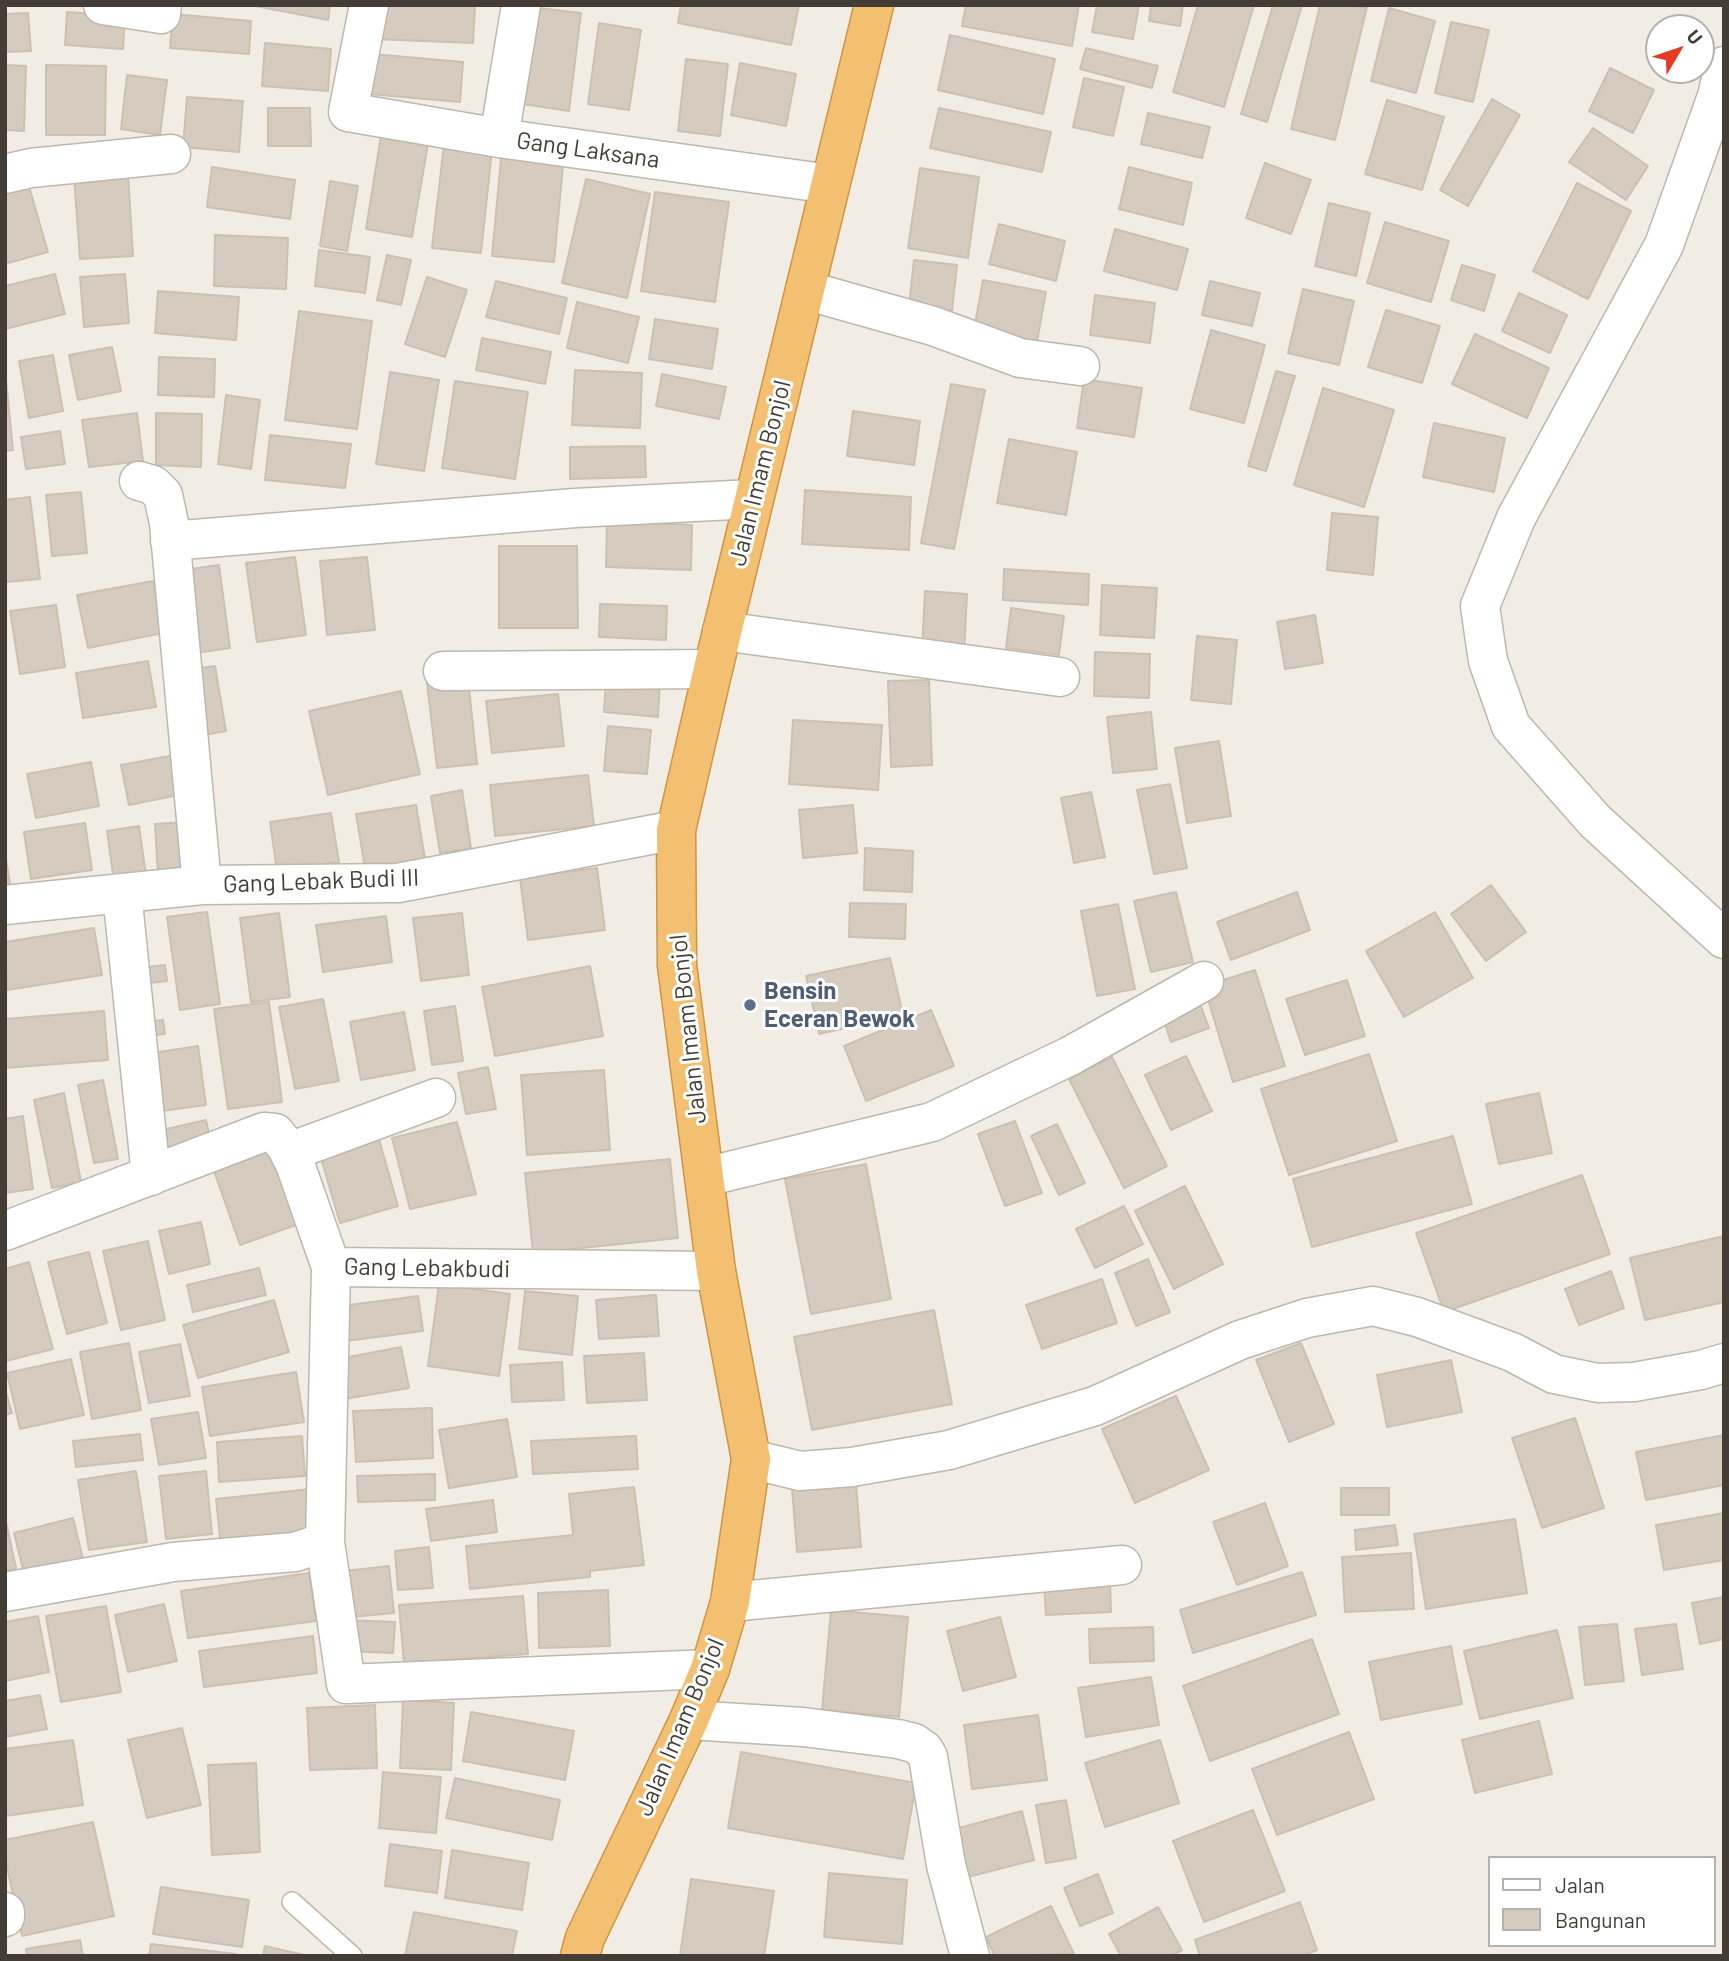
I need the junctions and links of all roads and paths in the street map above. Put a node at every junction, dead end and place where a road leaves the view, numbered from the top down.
1 (103, 5) edge
2 (369, 5) edge
3 (521, 5) edge
4 (873, 5) edge
5 (161, 9) edge
6 (1724, 66) edge
7 (499, 138) junction
8 (171, 154) dead end
9 (5, 174) edge
10 (830, 184) junction
11 (805, 289) junction
12 (1080, 366) dead end
13 (139, 481) dead end
14 (753, 499) junction
15 (170, 541) junction
16 (722, 631) junction
17 (713, 669) junction
18 (443, 671) dead end
19 (1060, 677) dead end
20 (676, 830) junction
21 (202, 885) junction
22 (122, 893) junction
23 (5, 905) edge
24 (1724, 939) edge
25 (1203, 981) dead end
26 (436, 1098) dead end
27 (289, 1152) junction
28 (151, 1176) junction
29 (705, 1177) junction
30 (5, 1231) edge
31 (331, 1267) junction
32 (716, 1271) junction
33 (1724, 1363) edge
34 (751, 1459) junction
35 (325, 1542) junction
36 (1122, 1565) dead end
37 (5, 1592) edge
38 (730, 1602) junction
39 (710, 1669) junction
40 (689, 1720) junction
41 (292, 1902) dead end
42 (352, 1956) edge
43 (580, 1956) edge
44 (970, 1956) edge

1 - 5 street
2 - 7 street, Gang Laksana
3 - 7 street
4 - 10 highway, Jalan Imam Bonjol
6 - 24 street
7 - 10 street, Gang Laksana
8 - 9 street
10 - 11 highway, Jalan Imam Bonjol
11 - 12 street
11 - 14 highway, Jalan Imam Bonjol
13 - 15 street
14 - 15 street
14 - 16 highway, Jalan Imam Bonjol
15 - 21 street
16 - 17 highway, Jalan Imam Bonjol
16 - 19 street
17 - 18 street
17 - 20 highway, Jalan Imam Bonjol
20 - 21 street, Gang Lebak Budi III
20 - 29 highway, Jalan Imam Bonjol
21 - 22 street, Gang Lebak Budi III
22 - 23 street, Gang Lebak Budi III
22 - 28 street
25 - 29 street
26 - 27 street
27 - 28 street
27 - 31 street
28 - 30 street
29 - 32 highway, Jalan Imam Bonjol
31 - 32 street, Gang Lebakbudi
31 - 35 street, Gang Lebakbudi
32 - 34 highway, Jalan Imam Bonjol
33 - 34 street
34 - 38 highway, Jalan Imam Bonjol
35 - 37 street
35 - 39 street, Gang Lebakbudi
36 - 38 street
38 - 39 highway, Jalan Imam Bonjol
39 - 40 highway, Jalan Imam Bonjol
40 - 43 highway, Jalan Imam Bonjol
40 - 44 street
41 - 42 lane

